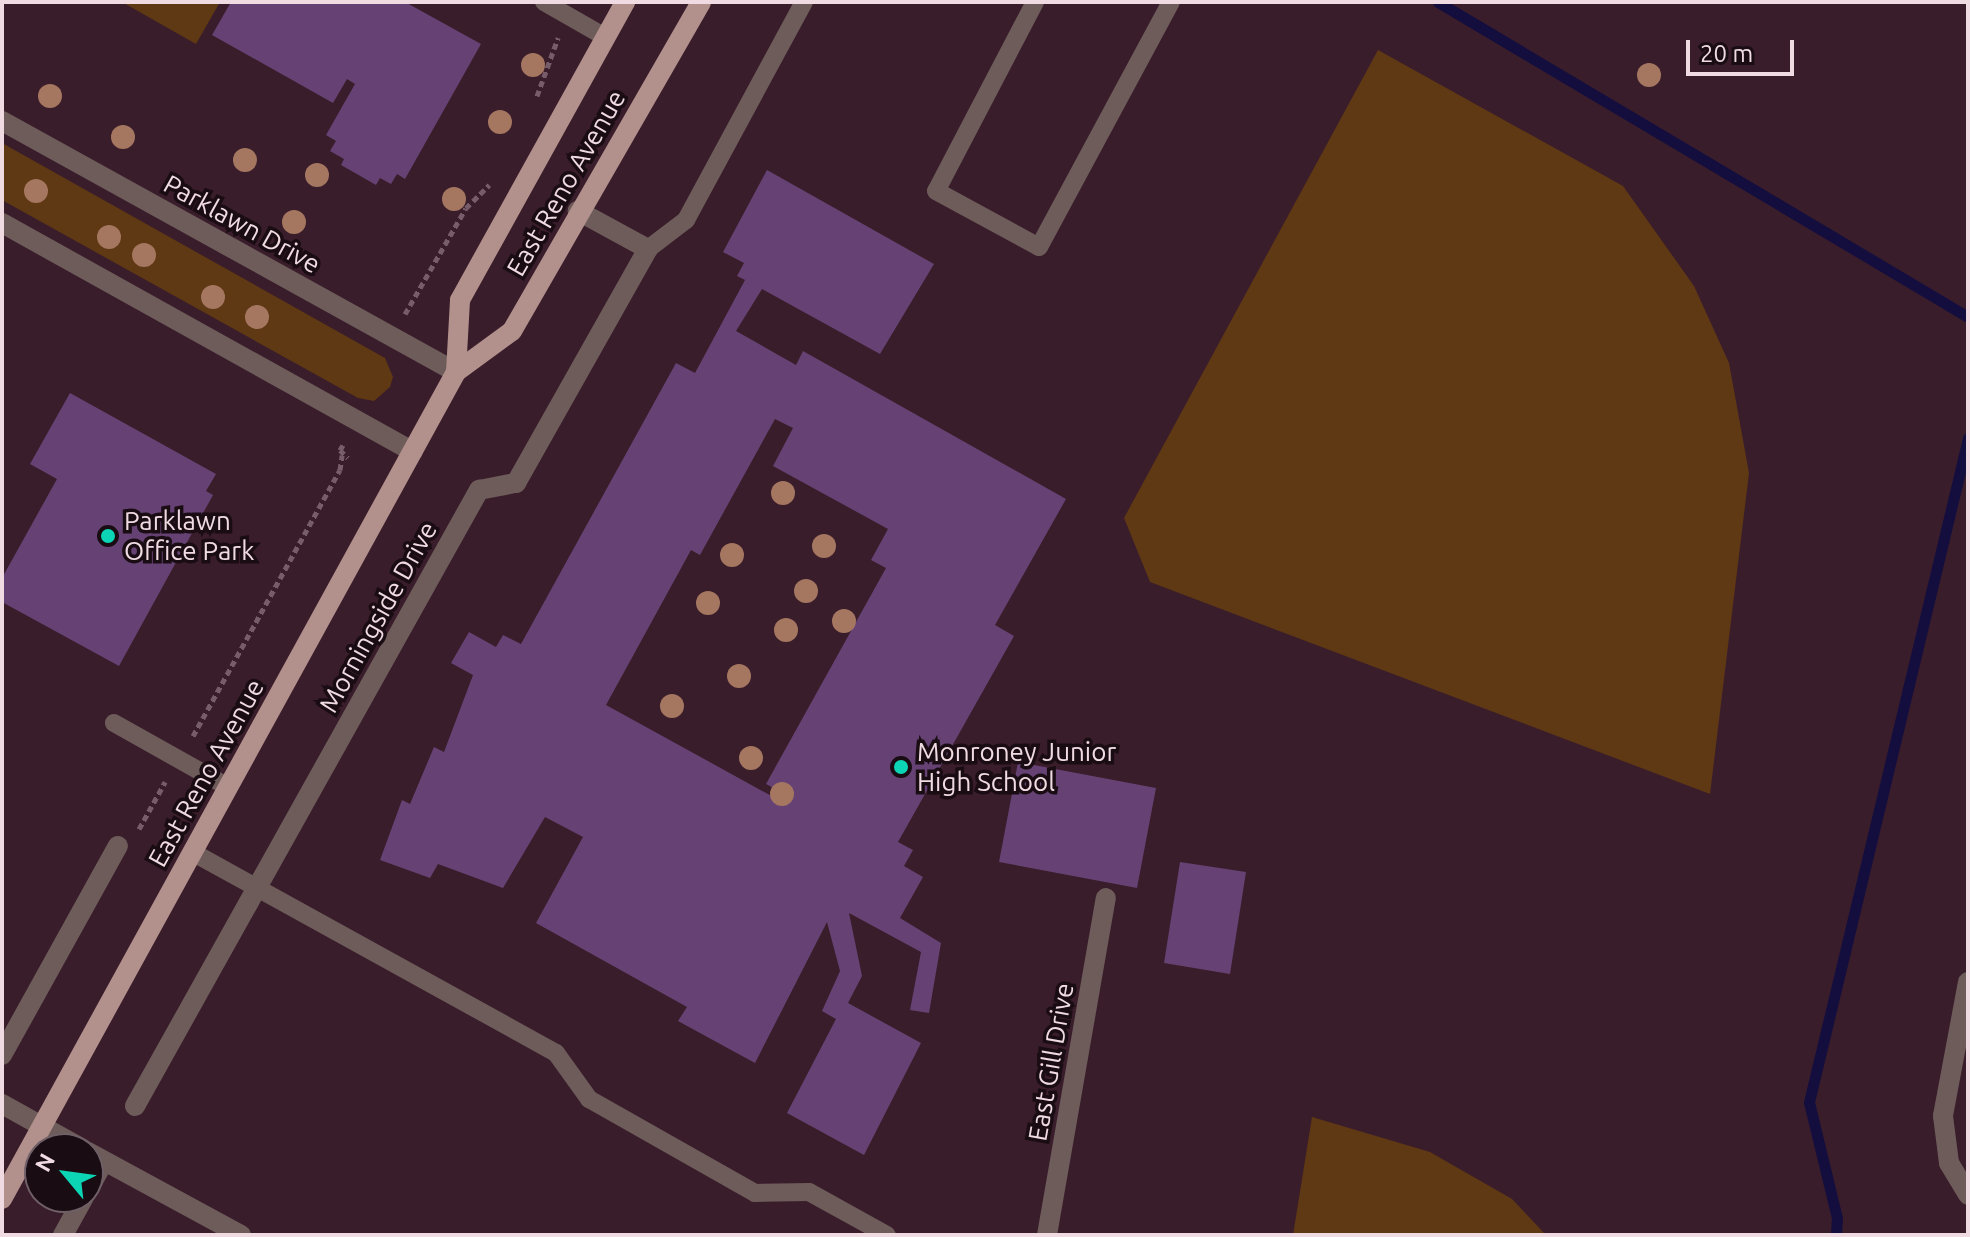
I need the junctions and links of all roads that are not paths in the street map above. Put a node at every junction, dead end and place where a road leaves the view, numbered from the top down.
1 (544, 2) edge
2 (625, 2) edge
3 (701, 2) edge
4 (804, 2) edge
5 (1035, 2) edge
6 (1171, 2) edge
7 (605, 37) junction
8 (2, 121) edge
9 (578, 211) junction
10 (2, 223) edge
11 (648, 249) junction
12 (456, 372) junction
13 (413, 452) junction
14 (114, 723) dead end
15 (228, 787) junction
16 (118, 846) road end
17 (192, 852) junction
18 (257, 888) junction
19 (1106, 898) dead end
20 (1968, 982) edge
21 (2, 1055) edge
22 (2, 1104) edge
23 (135, 1106) dead end
24 (42, 1126) junction
25 (54, 1133) edge
26 (104, 1161) edge
27 (1968, 1195) edge
28 (2, 1199) edge
29 (75, 1213) edge
30 (63, 1235) edge
31 (241, 1235) edge
32 (887, 1235) edge
33 (1047, 1235) edge

1 - 7 lane
2 - 7 main road, East Reno Avenue
3 - 9 main road, East Reno Avenue
4 - 11 lane
5 - 6 lane
7 - 12 main road, East Reno Avenue
8 - 12 street, Parklawn Drive
9 - 11 street
9 - 12 main road, East Reno Avenue
10 - 13 street
11 - 18 street, Morningside Drive
12 - 13 main road, East Reno Avenue
13 - 15 main road, East Reno Avenue
14 - 15 lane
15 - 17 main road, East Reno Avenue
16 - 21 street
17 - 18 lane
17 - 24 main road, East Reno Avenue
18 - 23 street, Morningside Drive
18 - 32 lane
19 - 33 street, East Gill Drive
20 - 27 street
22 - 24 street
24 - 25 street
24 - 28 main road, East Reno Avenue
26 - 31 street
29 - 30 street

